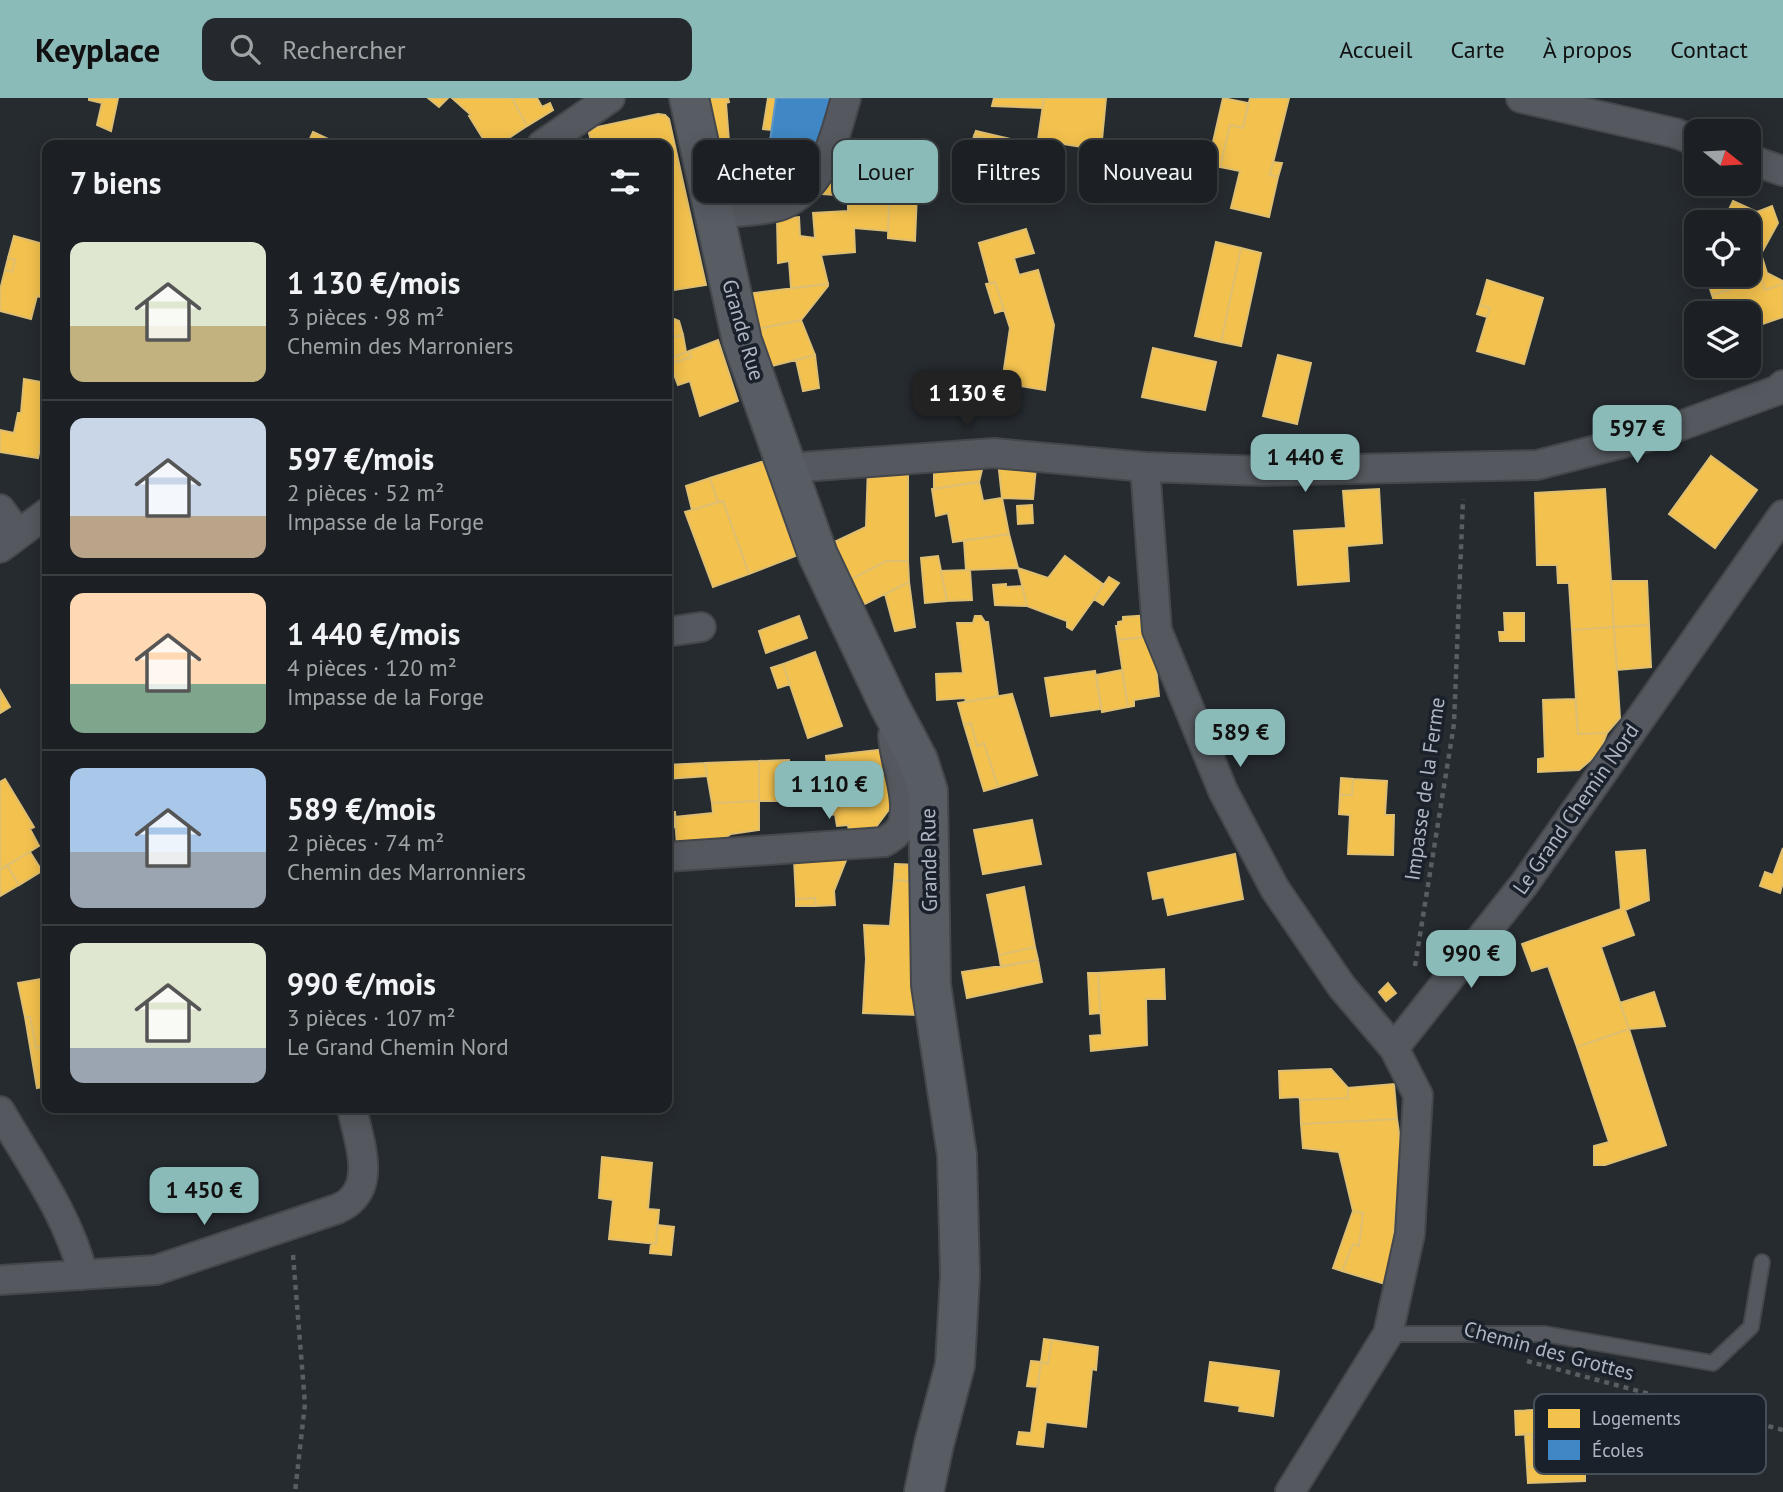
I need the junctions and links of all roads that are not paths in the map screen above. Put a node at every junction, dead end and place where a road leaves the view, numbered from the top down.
1 (610, 98) edge
2 (689, 98) edge
3 (846, 98) edge
4 (1521, 98) edge
5 (1684, 136) edge
6 (549, 140) edge
7 (1761, 163) edge
8 (1783, 171) edge
9 (713, 214) junction
10 (1783, 385) edge
11 (1145, 467) junction
12 (788, 468) junction
13 (0, 509) edge
14 (1783, 515) edge
15 (42, 517) edge
16 (9, 541) edge
17 (701, 627) dead end
18 (672, 631) edge
19 (901, 727) junction
20 (672, 857) edge
21 (1394, 1048) junction
22 (0, 1111) edge
23 (353, 1113) edge
24 (1762, 1262) dead end
25 (83, 1275) junction
26 (0, 1280) edge
27 (1388, 1334) junction
28 (924, 1492) edge
29 (1290, 1492) edge

1 - 6 street
2 - 9 street, Grande Rue
3 - 9 street
4 - 5 street
7 - 8 street
9 - 12 street, Grande Rue
10 - 11 street
11 - 12 street
11 - 21 street
12 - 19 street, Grande Rue
13 - 16 street
14 - 21 street, Le Grand Chemin Nord
15 - 16 street
17 - 18 street
19 - 20 street
19 - 28 street, Grande Rue
21 - 27 street
22 - 25 street
23 - 25 street
24 - 27 lane
25 - 26 street
27 - 29 street

